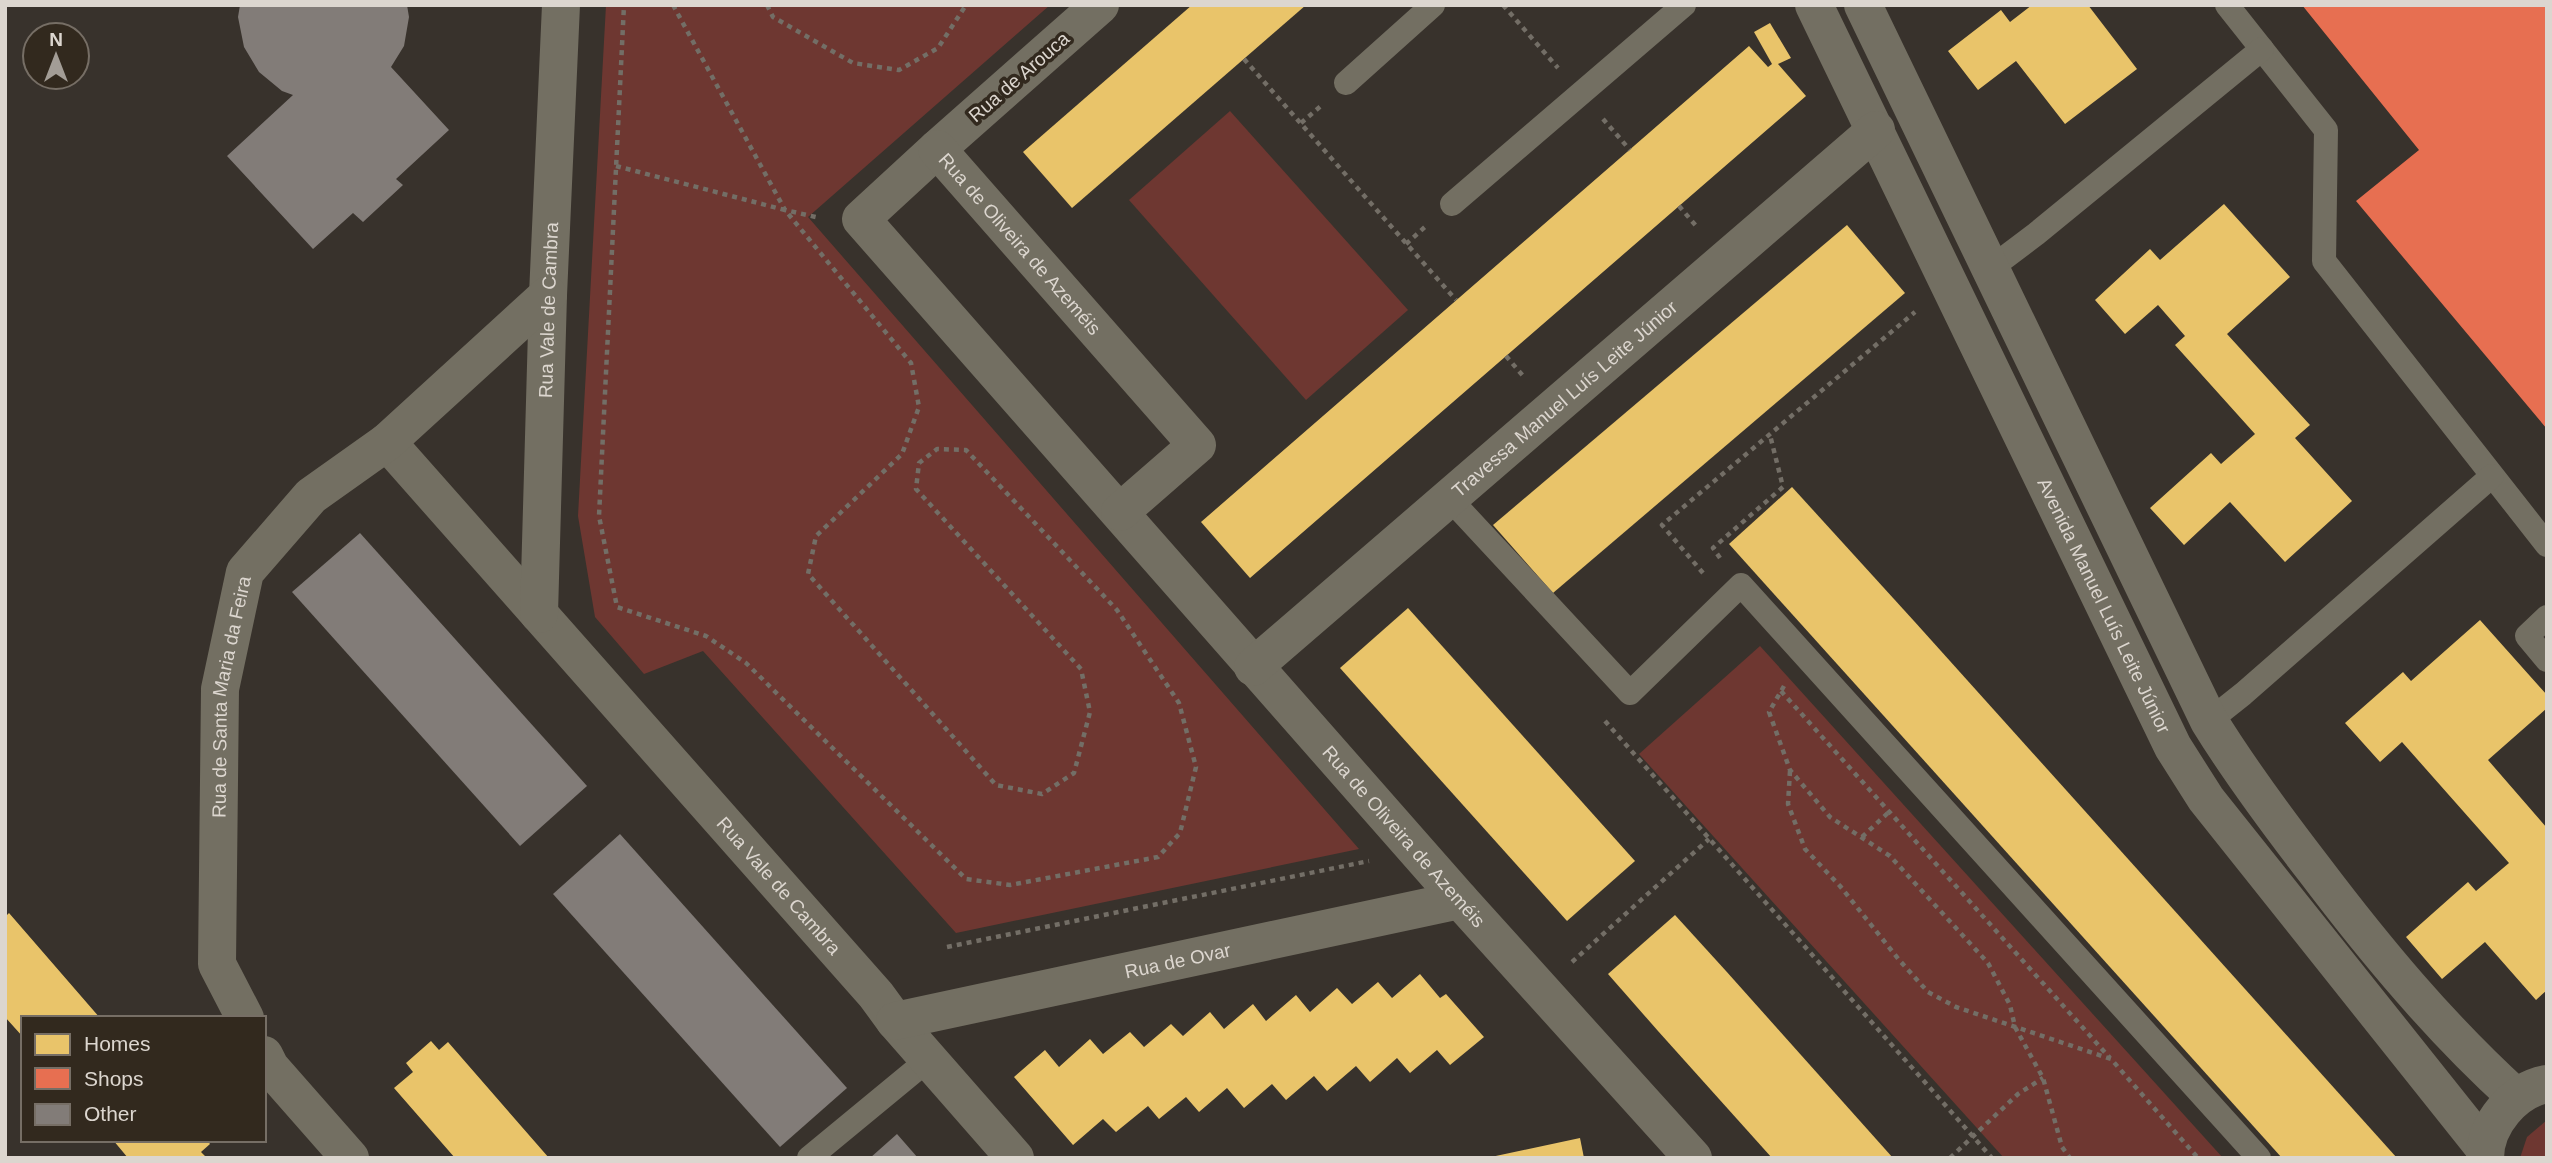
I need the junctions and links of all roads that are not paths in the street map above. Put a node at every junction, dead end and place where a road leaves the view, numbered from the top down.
1 (561, 5) edge
2 (1100, 5) edge
3 (1433, 5) edge
4 (1684, 5) edge
5 (1814, 5) edge
6 (1863, 5) edge
7 (2227, 5) edge
8 (2262, 49) junction
9 (1346, 83) dead end
10 (1875, 130) junction
11 (937, 149) junction
12 (1452, 204) dead end
13 (1991, 268) junction
14 (548, 295) junction
15 (387, 442) junction
16 (2492, 475) junction
17 (1449, 498) junction
18 (1120, 512) junction
19 (2547, 545) edge
20 (539, 614) junction
21 (2547, 617) edge
22 (2547, 660) edge
23 (1253, 667) junction
24 (2209, 720) junction
25 (1460, 900) junction
26 (244, 1016) edge
27 (895, 1021) junction
28 (266, 1059) edge
29 (929, 1059) junction
30 (2532, 1091) edge
31 (2485, 1154) edge
32 (350, 1158) edge
33 (809, 1158) edge
34 (1016, 1158) edge
35 (1693, 1158) edge
36 (2259, 1158) edge

1 - 14 street, Rua Vale de Cambra
2 - 11 street, Rua de Arouca
3 - 9 lane
4 - 12 lane
5 - 10 street, Avenida Manuel Luís Leite Júnior
6 - 13 street, Avenida Manuel Luís Leite Júnior
7 - 8 lane
8 - 13 lane
8 - 16 lane
10 - 17 street, Travessa Manuel Luís Leite Júnior
10 - 31 street, Avenida Manuel Luís Leite Júnior
11 - 18 street, Rua de Oliveira de Azeméis
11 - 18 street, Rua de Oliveira de Azeméis
13 - 24 street, Avenida Manuel Luís Leite Júnior
14 - 15 street, Rua de Santa Maria da Feira
14 - 20 street, Rua Vale de Cambra
15 - 20 street, Rua Vale de Cambra
15 - 26 street, Rua de Santa Maria da Feira
16 - 19 lane
16 - 24 lane
17 - 23 street, Travessa Manuel Luís Leite Júnior
17 - 36 lane
18 - 23 street, Rua de Oliveira de Azeméis
20 - 27 street, Rua Vale de Cambra
21 - 22 lane
23 - 25 street, Rua de Oliveira de Azeméis
24 - 30 street, Avenida Manuel Luís Leite Júnior
25 - 27 street, Rua de Ovar
25 - 35 street, Rua de Oliveira de Azeméis
27 - 29 street, Rua Vale de Cambra
28 - 32 street
29 - 33 lane
29 - 34 street, Rua Vale de Cambra
30 - 31 street, Avenida Manuel Luís Leite Júnior

